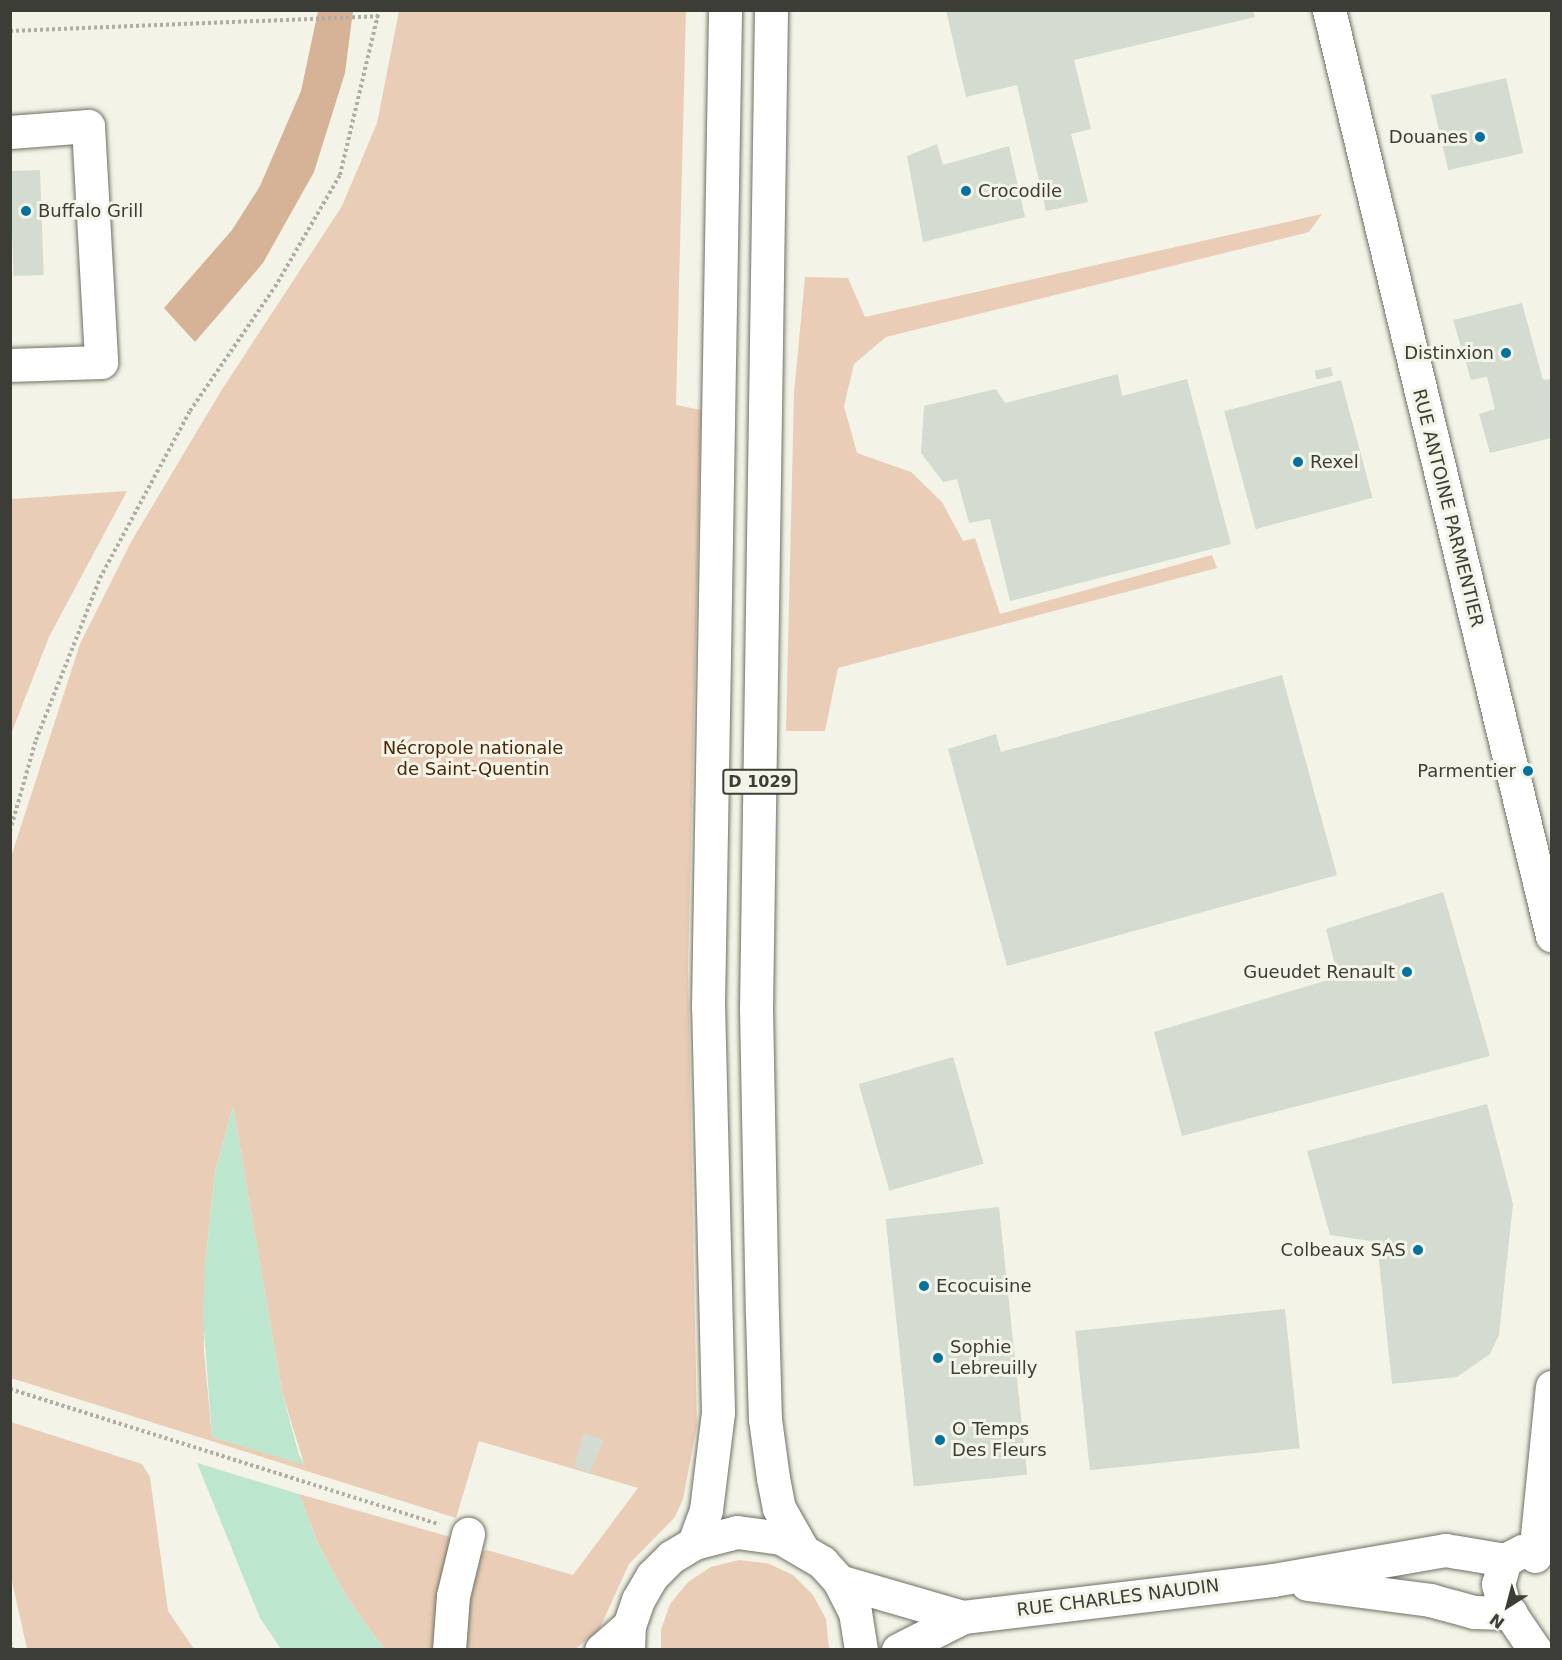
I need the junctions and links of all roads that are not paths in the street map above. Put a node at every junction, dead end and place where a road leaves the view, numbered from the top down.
1 (726, 10) edge
2 (771, 10) edge
3 (1329, 10) edge
4 (10, 132) edge
5 (10, 365) edge
6 (1551, 936) edge
7 (1551, 1387) edge
8 (468, 1534) road end
9 (694, 1543) junction
10 (801, 1546) junction
11 (1530, 1562) edge
12 (1272, 1580) junction
13 (839, 1581) junction
14 (1511, 1613) junction
15 (963, 1617) junction
16 (629, 1638) edge
17 (449, 1650) edge
18 (601, 1650) edge
19 (861, 1650) edge
20 (898, 1650) edge
21 (1535, 1650) edge

1 - 9 main road, D 1029
2 - 10 main road, D 1029
3 - 6 main road, RUE ANTOINE PARMENTIER
4 - 5 main road
7 - 11 main road
8 - 17 main road
9 - 10 main road
9 - 16 main road
10 - 13 main road
11 - 12 main road, RUE CHARLES NAUDIN
11 - 14 main road
12 - 14 main road, RUE CHARLES NAUDIN
12 - 15 main road, RUE CHARLES NAUDIN
13 - 15 main road, RUE CHARLES NAUDIN
13 - 19 main road
14 - 21 main road
15 - 20 main road, RUE CHARLES NAUDIN
16 - 18 main road

